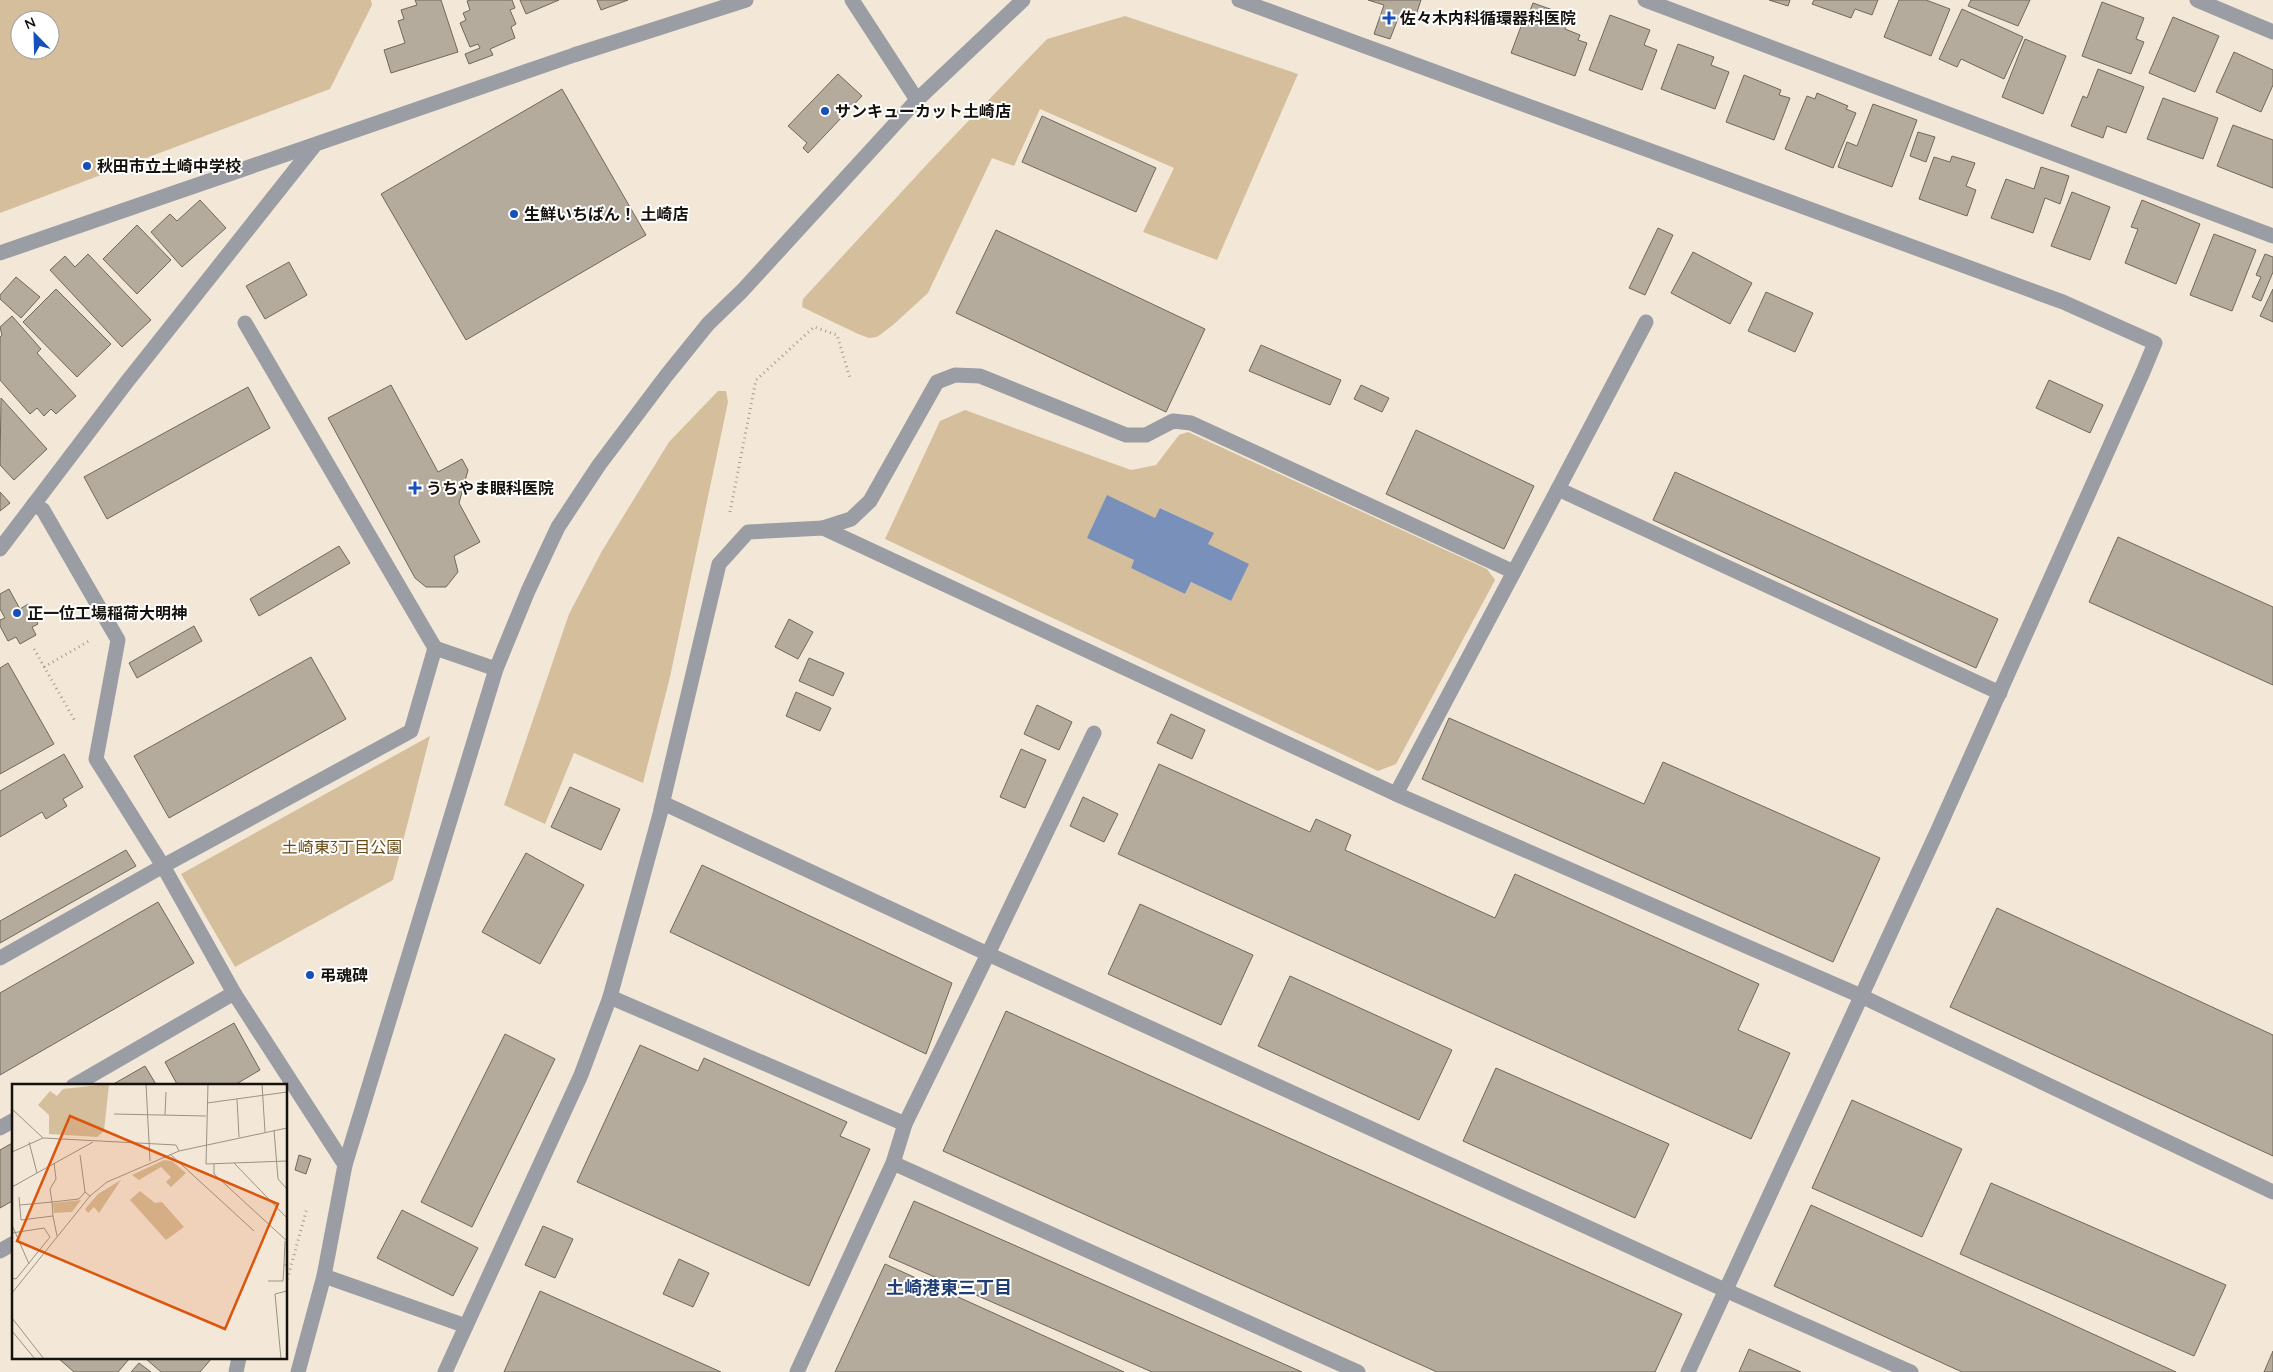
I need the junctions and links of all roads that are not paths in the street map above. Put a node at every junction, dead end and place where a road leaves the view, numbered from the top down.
1 (746, 0) edge
2 (852, 0) edge
3 (1023, 0) edge
4 (1240, 0) edge
5 (1644, 0) edge
6 (2197, 0) edge
7 (2273, 32) edge
8 (917, 100) junction
9 (314, 146) junction
10 (2273, 236) edge
11 (0, 253) edge
12 (1646, 322) dead end
13 (245, 323) dead end
14 (1558, 489) junction
15 (34, 504) junction
16 (823, 528) junction
17 (0, 549) edge
18 (1514, 572) junction
19 (435, 648) junction
20 (496, 669) junction
21 (2000, 693) junction
22 (1094, 733) dead end
23 (1396, 794) junction
24 (661, 809) junction
25 (162, 866) junction
26 (988, 954) junction
27 (0, 958) edge
28 (234, 993) junction
29 (1861, 996) junction
30 (610, 997) junction
31 (76, 1084) edge
32 (12, 1121) edge
33 (905, 1124) junction
34 (0, 1128) edge
35 (892, 1163) junction
36 (345, 1166) junction
37 (2273, 1192) edge
38 (12, 1245) edge
39 (0, 1251) edge
40 (324, 1276) junction
41 (1726, 1290) junction
42 (466, 1326) junction
43 (298, 1372) edge
44 (445, 1372) edge
45 (797, 1372) edge
46 (1358, 1372) edge
47 (1688, 1372) edge
48 (1911, 1372) edge

1 - 9 street
2 - 8 street
3 - 8 street
4 - 21 street
5 - 10 street
6 - 7 street
8 - 20 street
9 - 11 street
9 - 15 street
12 - 14 street
13 - 19 street
14 - 18 street
14 - 21 street
15 - 17 street
15 - 25 street
16 - 18 street
16 - 23 street
16 - 24 street
18 - 23 street
19 - 20 street
19 - 25 street
20 - 36 street
21 - 29 street
22 - 26 street
23 - 29 street
24 - 26 street
24 - 30 street
25 - 27 street
25 - 28 street
26 - 33 street
26 - 41 street
28 - 31 street
28 - 36 street
29 - 37 street
29 - 41 street
30 - 33 street
30 - 42 street
32 - 34 street
33 - 35 street
35 - 45 street
35 - 46 street
36 - 40 street
38 - 39 street
40 - 42 street
40 - 43 street
41 - 47 street
41 - 48 street
42 - 44 street

